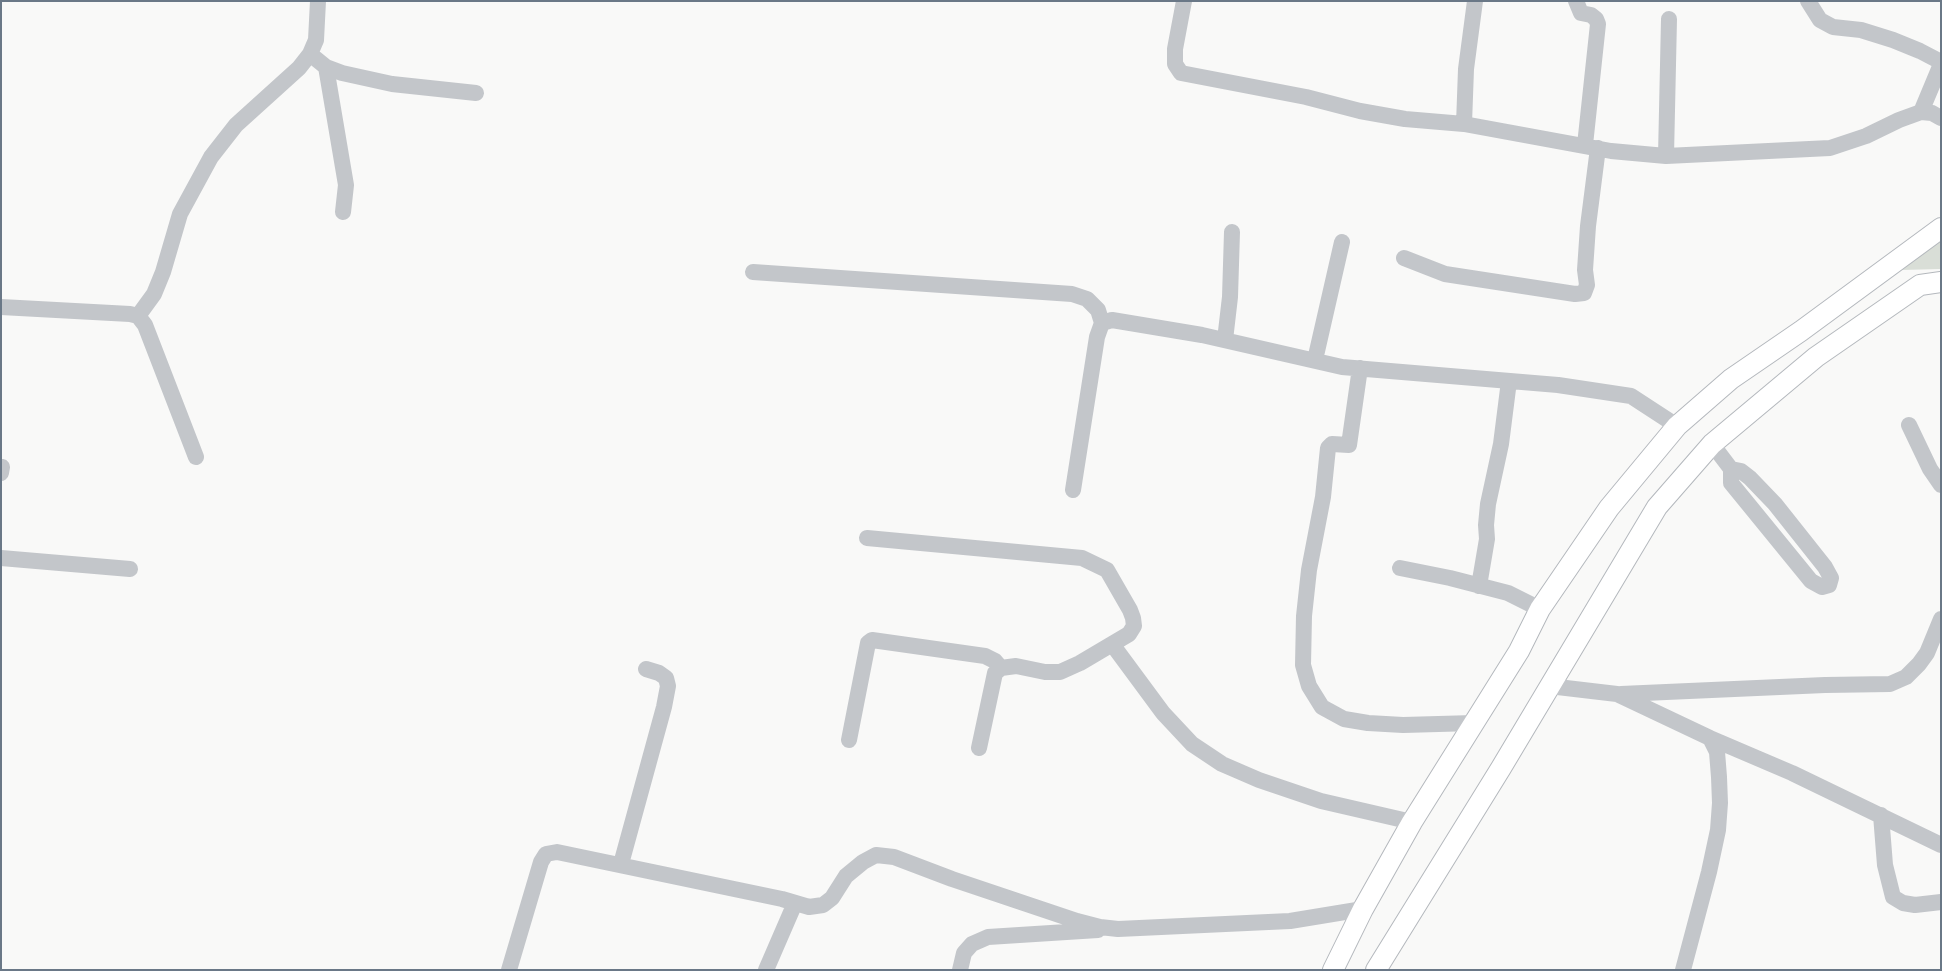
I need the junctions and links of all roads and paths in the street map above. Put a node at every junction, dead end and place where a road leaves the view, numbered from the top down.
1 (318, 1) edge
2 (1184, 1) edge
3 (1475, 1) edge
4 (1576, 1) edge
5 (1808, 1) edge
6 (1669, 19) dead end
7 (310, 54) junction
8 (1941, 63) edge
9 (326, 66) junction
10 (476, 93) dead end
11 (1920, 112) junction
12 (1941, 118) edge
13 (1464, 124) junction
14 (1592, 147) junction
15 (1666, 156) junction
16 (343, 212) dead end
17 (1941, 228) edge
18 (1232, 232) dead end
19 (1342, 242) dead end
20 (1404, 258) dead end
21 (753, 272) dead end
22 (1941, 282) edge
23 (1, 307) edge
24 (138, 316) junction
25 (1102, 323) junction
26 (1224, 340) junction
27 (1315, 360) junction
28 (1360, 368) junction
29 (1509, 381) junction
30 (1909, 425) dead end
31 (1677, 426) junction
32 (1712, 444) junction
33 (196, 457) dead end
34 (1731, 469) junction
35 (1941, 485) edge
36 (1073, 490) dead end
37 (866, 538) dead end
38 (1, 558) edge
39 (1400, 568) dead end
40 (130, 569) dead end
41 (1479, 586) junction
42 (1540, 609) junction
43 (1941, 619) edge
44 (1112, 644) junction
45 (1001, 668) junction
46 (646, 669) dead end
47 (1549, 686) junction
48 (1618, 694) junction
49 (1474, 723) junction
50 (1710, 738) junction
51 (849, 740) dead end
52 (979, 748) dead end
53 (1881, 815) junction
54 (1412, 822) junction
55 (1941, 844) edge
56 (621, 864) junction
57 (1941, 902) edge
58 (796, 903) junction
59 (1363, 909) junction
60 (1118, 929) junction
61 (1689, 968) edge
62 (509, 970) edge
63 (766, 970) edge
64 (960, 970) edge
65 (1333, 970) edge
66 (1376, 970) edge

1 - 7 street
2 - 13 street
3 - 13 street
4 - 14 street
5 - 8 street
6 - 15 street
7 - 9 street
7 - 24 street
8 - 11 street
9 - 10 street
9 - 16 street
11 - 12 street
11 - 15 street
13 - 14 street
14 - 15 street
14 - 20 street
17 - 31 main road
18 - 26 street
19 - 27 street
21 - 25 street
22 - 32 main road
23 - 24 street
24 - 33 street
25 - 26 street
25 - 36 street
26 - 27 street
27 - 28 street
28 - 29 street
28 - 49 street
29 - 31 street
29 - 41 street
30 - 35 street
31 - 42 main road
32 - 34 street
32 - 47 main road
34 - 34 street
37 - 44 street
38 - 40 street
39 - 41 street
41 - 42 street
42 - 49 main road
43 - 48 street
44 - 45 street
44 - 54 street
45 - 51 street
45 - 52 street
46 - 56 street
47 - 48 street
47 - 66 main road
48 - 50 street
49 - 54 main road
50 - 53 street
50 - 61 street
53 - 55 street
53 - 57 street
54 - 59 main road
56 - 58 street
56 - 62 street
58 - 60 street
58 - 63 street
59 - 60 street
59 - 65 main road
60 - 64 street

